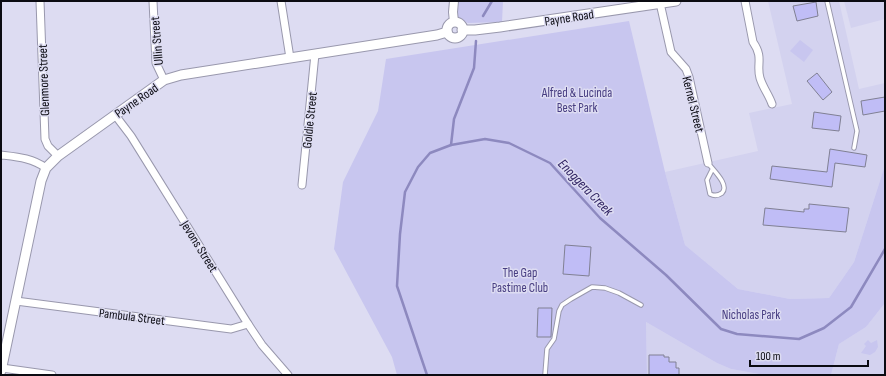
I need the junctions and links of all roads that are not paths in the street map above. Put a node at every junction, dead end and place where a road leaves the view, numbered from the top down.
1 (40, 1) edge
2 (153, 1) edge
3 (281, 1) edge
4 (454, 1) edge
5 (676, 1) edge
6 (745, 1) edge
7 (828, 1) edge
8 (660, 3) junction
9 (454, 22) junction
10 (462, 30) junction
11 (447, 32) junction
12 (315, 54) junction
13 (290, 58) junction
14 (164, 80) junction
15 (772, 104) dead end
16 (115, 115) junction
17 (854, 148) dead end
18 (1, 155) edge
19 (58, 156) junction
20 (710, 166) junction
21 (46, 168) junction
22 (302, 185) dead end
23 (16, 301) junction
24 (641, 305) dead end
25 (248, 324) junction
26 (1, 370) edge
27 (52, 375) edge
28 (288, 375) edge
29 (545, 375) edge

1 - 19 street, Glenmore Street
2 - 14 street, Ullin Street
3 - 13 street
4 - 9 street
5 - 8 main road, Payne Road
6 - 15 street
7 - 17 lane
8 - 10 main road, Payne Road
8 - 20 street, Kernel Street
9 - 10 main road
9 - 11 main road
10 - 11 main road
11 - 12 main road, Payne Road
12 - 13 main road, Payne Road
12 - 22 street, Goldie Street
13 - 14 main road, Payne Road
14 - 16 main road, Payne Road
16 - 19 main road, Payne Road
16 - 25 street, Jevons Street
18 - 21 street
19 - 21 main road, Payne Road
20 - 20 lane
21 - 23 main road, Payne Road
23 - 25 street, Pambula Street
23 - 26 main road, Payne Road
24 - 29 lane
25 - 28 street, Jevons Street
26 - 27 street

